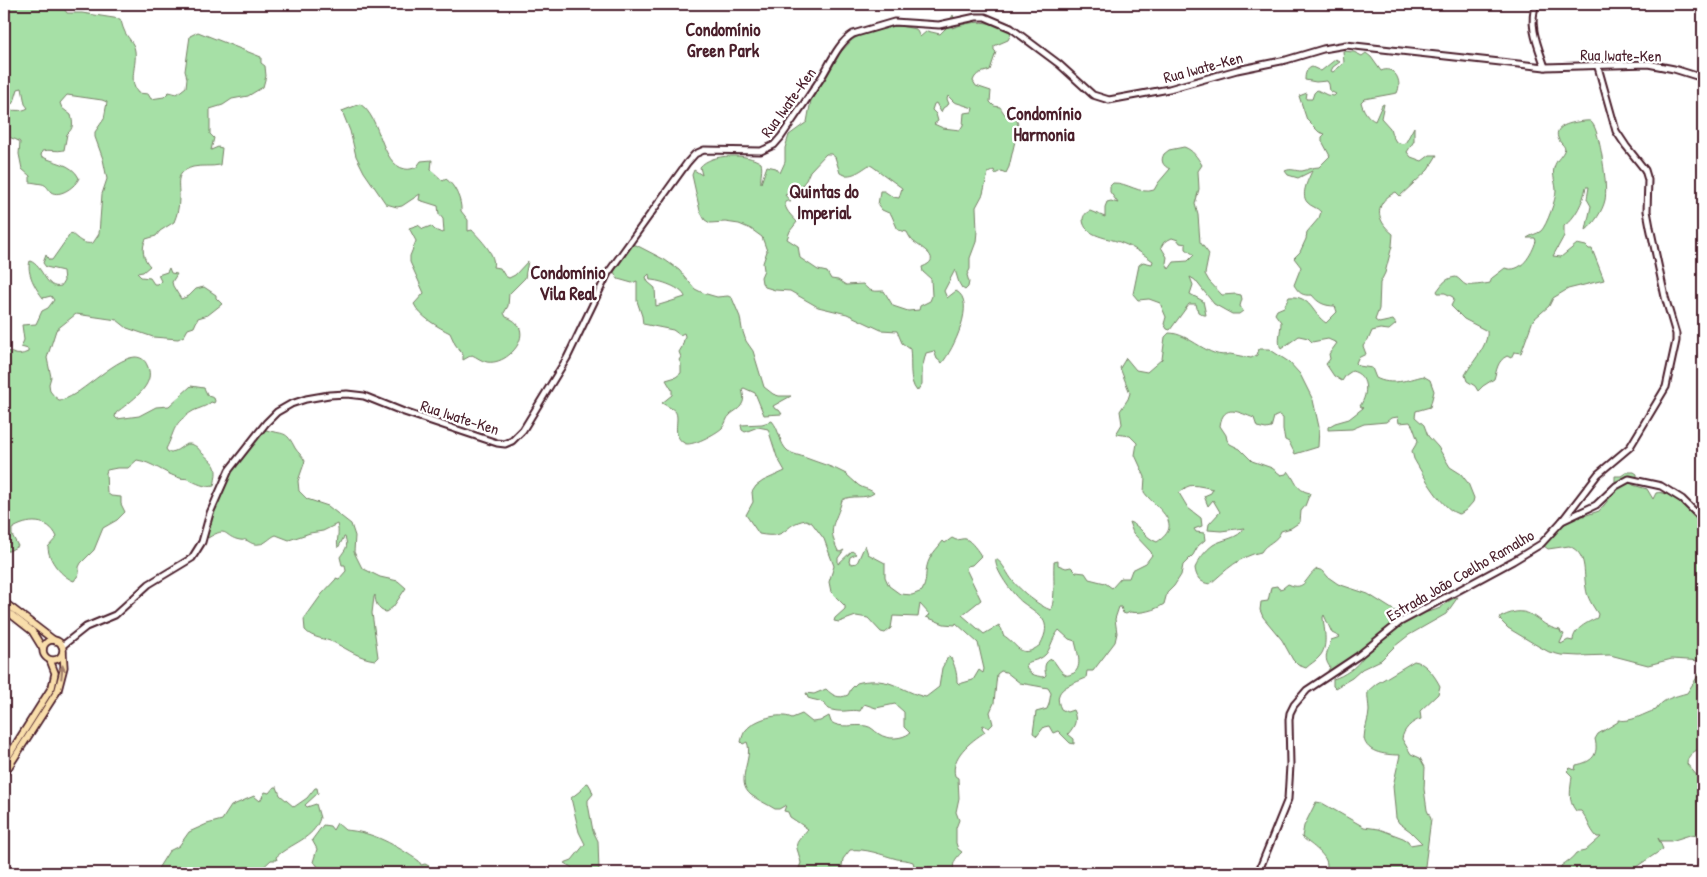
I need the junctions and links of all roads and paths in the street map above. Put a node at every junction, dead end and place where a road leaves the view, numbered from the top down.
1 (1536, 4) edge
2 (1544, 67) junction
3 (1598, 67) junction
4 (1703, 78) edge
5 (1703, 520) edge
6 (1562, 521) junction
7 (4, 602) edge
8 (4, 609) edge
9 (55, 641) junction
10 (43, 649) junction
11 (62, 649) junction
12 (50, 660) junction
13 (4, 763) edge
14 (4, 774) edge
15 (1258, 873) edge

1 - 2 street
2 - 3 street, Rua Iwate-Ken
2 - 11 street, Rua Iwate-Ken
3 - 4 street, Rua Iwate-Ken
3 - 6 street, Estrada João Coelho Ramalho
5 - 6 street
6 - 15 street, Estrada João Coelho Ramalho
7 - 9 main road
8 - 10 main road
9 - 10 main road
9 - 11 main road
10 - 12 main road
11 - 12 main road
14 -> 11 main road
12 - 13 main road

